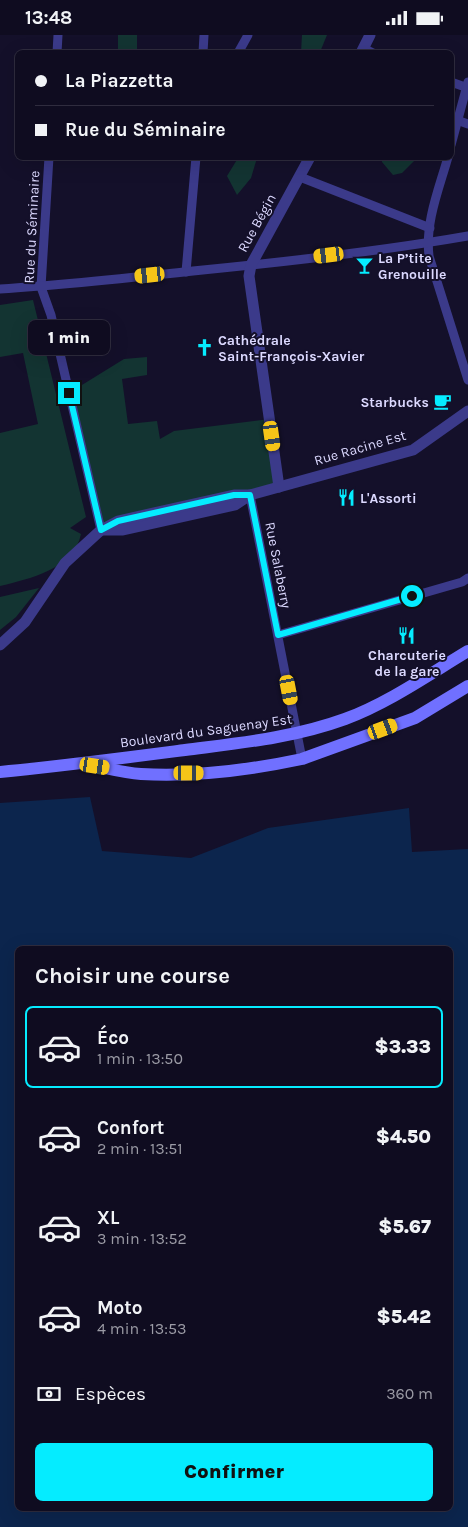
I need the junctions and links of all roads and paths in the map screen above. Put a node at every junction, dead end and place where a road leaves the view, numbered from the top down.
1 (58, 35) edge
2 (204, 35) edge
3 (248, 35) edge
4 (370, 35) edge
5 (57, 50) edge
6 (203, 50) edge
7 (240, 50) edge
8 (366, 50) edge
9 (454, 83) edge
10 (468, 86) edge
11 (455, 119) edge
12 (468, 124) edge
13 (50, 160) edge
14 (196, 160) edge
15 (308, 160) edge
16 (447, 160) edge
17 (300, 177) junction
18 (430, 228) junction
19 (468, 236) edge
20 (428, 243) junction
21 (251, 265) junction
22 (186, 272) junction
23 (41, 287) junction
24 (0, 289) edge
25 (468, 380) edge
26 (468, 411) edge
27 (279, 487) junction
28 (250, 495) junction
29 (101, 530) junction
30 (468, 578) edge
31 (278, 635) junction
32 (0, 645) edge
33 (468, 651) edge
34 (468, 686) edge
35 (297, 733) junction
36 (302, 759) junction
37 (80, 764) junction
38 (0, 772) edge

1 - 5 street
2 - 6 street
3 - 7 street
4 - 8 street
9 - 10 street
10 - 11 street
11 - 12 street
13 - 23 street, Rue du Séminaire
14 - 22 street
15 - 17 street, Rue Bégin
16 - 18 street
17 - 18 street
17 - 21 street, Rue Bégin
18 - 20 street
19 - 20 street
20 - 21 street
20 - 25 street
21 - 22 street
21 - 27 street, Rue Bégin
22 - 23 street
23 - 24 street
23 - 29 street, Rue du Séminaire
26 - 27 street, Rue Racine Est
27 - 28 street, Rue Racine Est
28 - 29 street, Rue Racine Est
28 - 31 street, Rue Salaberry
29 - 32 street, Rue Racine Est
30 - 31 street
31 - 35 street, Rue Salaberry
33 - 35 main road, Boulevard du Saguenay Est
34 - 36 main road, Boulevard du Saguenay Est
35 - 36 street, Rue Salaberry
35 - 37 main road, Boulevard du Saguenay Est
36 - 37 main road, Boulevard du Saguenay Est
37 - 38 main road, Boulevard du Saguenay Est

